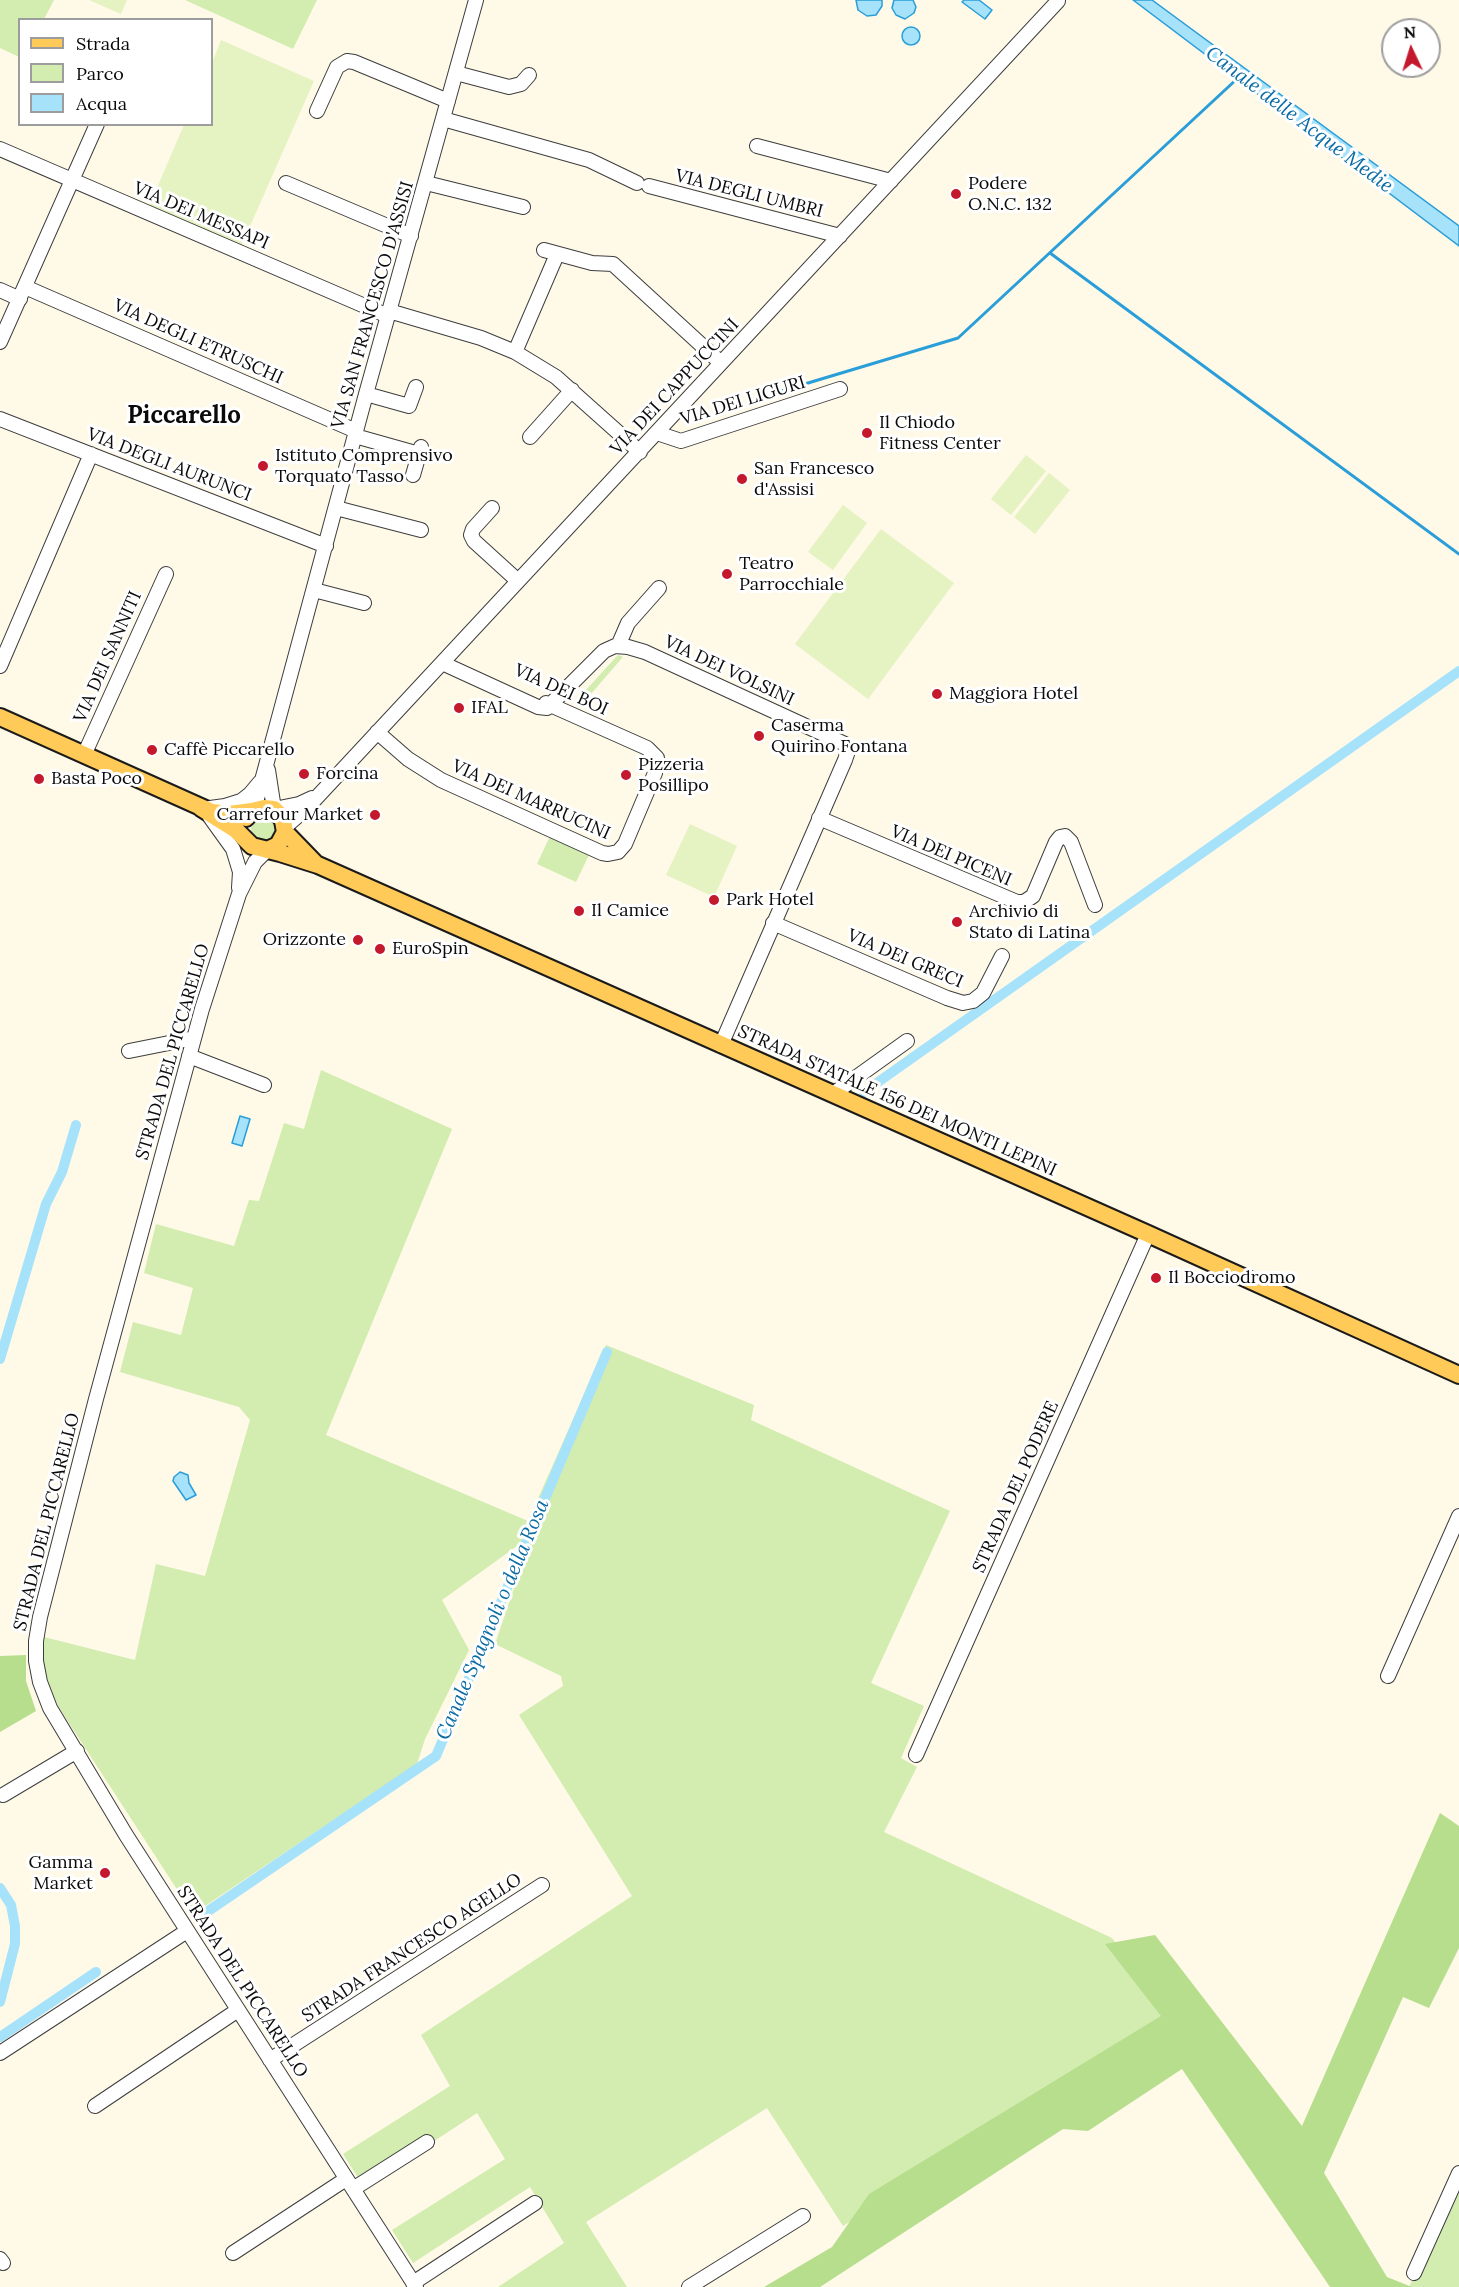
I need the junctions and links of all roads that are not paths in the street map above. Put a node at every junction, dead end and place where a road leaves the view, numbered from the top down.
1 (476, 0) edge
2 (1058, 1) edge
3 (456, 73) junction
4 (529, 75) dead end
5 (448, 101) junction
6 (317, 111) dead end
7 (443, 119) junction
8 (96, 126) edge
9 (757, 146) dead end
10 (0, 149) edge
11 (72, 181) junction
12 (891, 181) junction
13 (286, 183) dead end
14 (426, 183) junction
15 (523, 207) dead end
16 (411, 236) junction
17 (840, 236) junction
18 (543, 250) dead end
19 (555, 259) dead end
20 (0, 290) edge
21 (23, 293) junction
22 (388, 313) junction
23 (0, 342) edge
24 (515, 352) junction
25 (721, 363) junction
26 (416, 387) dead end
27 (840, 389) dead end
28 (572, 390) junction
29 (366, 394) junction
30 (0, 419) edge
31 (356, 433) junction
32 (657, 433) junction
33 (530, 437) dead end
34 (640, 452) junction
35 (91, 454) junction
36 (412, 475) dead end
37 (336, 508) junction
38 (492, 508) dead end
39 (421, 530) dead end
40 (326, 546) junction
41 (166, 574) dead end
42 (518, 581) junction
43 (659, 588) dead end
44 (314, 590) junction
45 (364, 603) dead end
46 (618, 646) junction
47 (453, 651) junction
48 (442, 663) junction
49 (0, 666) edge
50 (548, 707) junction
51 (0, 717) edge
52 (377, 732) junction
53 (84, 755) junction
54 (657, 758) joint
55 (267, 759) junction
56 (263, 778) junction
57 (316, 795) junction
58 (201, 807) junction
59 (274, 809) junction
60 (253, 810) junction
61 (819, 819) junction
62 (285, 829) junction
63 (245, 839) junction
64 (267, 850) junction
65 (298, 858) junction
66 (318, 865) junction
67 (243, 875) junction
68 (1095, 905) dead end
69 (773, 923) junction
70 (1002, 956) dead end
71 (194, 1038) junction
72 (906, 1041) dead end
73 (720, 1045) junction
74 (129, 1052) dead end
75 (189, 1056) junction
76 (264, 1085) dead end
77 (833, 1094) junction
78 (1148, 1234) junction
79 (1459, 1375) edge
80 (1459, 1516) edge
81 (1388, 1676) dead end
82 (77, 1751) junction
83 (916, 1755) dead end
84 (3, 1795) dead end
85 (542, 1886) dead end
86 (187, 1931) junction
87 (238, 2010) junction
88 (0, 2053) edge
89 (270, 2060) junction
90 (95, 2106) dead end
91 (427, 2142) dead end
92 (1459, 2173) edge
93 (350, 2184) junction
94 (536, 2202) dead end
95 (803, 2216) dead end
96 (233, 2253) dead end
97 (1414, 2273) dead end
98 (415, 2285) edge
99 (689, 2287) edge

1 - 3 street, VIA SAN FRANCESCO D'ASSISI
2 - 12 street, VIA DEI CAPPUCCINI
3 - 4 street
3 - 5 street, VIA SAN FRANCESCO D'ASSISI
5 - 6 street
5 - 7 street, VIA SAN FRANCESCO D'ASSISI
7 - 14 street, VIA SAN FRANCESCO D'ASSISI
7 - 17 street, VIA DEGLI UMBRI
8 - 11 street
9 - 12 street
10 - 11 street, VIA DEI MESSAPI
11 - 21 street
11 - 22 street, VIA DEI MESSAPI
12 - 17 street, VIA DEI CAPPUCCINI
13 - 16 street
14 - 15 street
14 - 16 street, VIA SAN FRANCESCO D'ASSISI
16 - 22 street, VIA SAN FRANCESCO D'ASSISI
17 - 25 street, VIA DEI CAPPUCCINI
18 - 25 street
19 - 24 street
20 - 21 street, VIA DEGLI ETRUSCHI
21 - 23 street
21 - 31 street, VIA DEGLI ETRUSCHI
22 - 24 street, VIA DEI MESSAPI
22 - 29 street, VIA SAN FRANCESCO D'ASSISI
24 - 28 street, VIA DEI MESSAPI
25 - 32 street, VIA DEI CAPPUCCINI
26 - 29 street
27 - 32 street, VIA DEI LIGURI
28 - 33 street
28 - 34 street, VIA DEI MESSAPI
29 - 31 street, VIA SAN FRANCESCO D'ASSISI
30 - 35 street, VIA DEGLI AURUNCI
31 - 36 street, VIA DEGLI ETRUSCHI
31 - 37 street, VIA SAN FRANCESCO D'ASSISI
32 - 34 street, VIA DEI CAPPUCCINI
34 - 42 street, VIA DEI CAPPUCCINI
35 - 40 street, VIA DEGLI AURUNCI
35 - 49 street
37 - 39 street
37 - 40 street, VIA SAN FRANCESCO D'ASSISI
38 - 42 street
40 - 44 street, VIA SAN FRANCESCO D'ASSISI
41 - 53 street, VIA DEI SANNITI
42 - 47 street, VIA DEI CAPPUCCINI
43 - 46 street
44 - 45 street
44 - 55 street, VIA SAN FRANCESCO D'ASSISI
46 - 50 street
46 - 61 street, VIA DEI VOLSINI
47 - 48 street, VIA DEI CAPPUCCINI
47 - 50 street, VIA DEI BOI
48 - 50 street, VIA DEI BOI
48 - 52 street, VIA DEI CAPPUCCINI
50 - 54 street, VIA DEI BOI
51 - 53 main road
52 - 54 street, VIA DEI MARRUCINI
52 - 57 street, VIA DEI CAPPUCCINI
53 - 58 main road
55 - 56 street, VIA SAN FRANCESCO D'ASSISI
55 - 59 street, VIA SAN FRANCESCO D'ASSISI
56 - 58 street
56 - 60 street, VIA SAN FRANCESCO D'ASSISI
57 - 59 street, VIA DEI CAPPUCCINI
57 - 62 street, VIA DEI CAPPUCCINI
58 - 60 main road
58 - 63 main road, STRADA STATALE 156 DEI MONTI LEPINI
58 - 67 street
59 - 60 main road
59 - 62 main road, STRADA STATALE 156 DEI MONTI LEPINI
60 - 63 main road
61 - 68 street, VIA DEI PICENI
61 - 69 street, VIA DEI VOLSINI
62 - 64 main road
62 - 66 main road, STRADA STATALE 156 DEI MONTI LEPINI
63 - 64 main road, STRADA STATALE 156 DEI MONTI LEPINI
63 - 67 street, STRADA DEL PICCARELLO
64 - 65 main road, STRADA STATALE 156 DEI MONTI LEPINI
64 - 67 street, STRADA DEL PICCARELLO
65 - 66 main road, STRADA STATALE 156 DEI MONTI LEPINI
65 - 67 street
66 - 73 main road, STRADA STATALE 156 DEI MONTI LEPINI
67 - 71 street, STRADA DEL PICCARELLO
69 - 70 street, VIA DEI GRECI
69 - 73 street, VIA DEI VOLSINI
71 - 74 street
71 - 75 street, STRADA DEL PICCARELLO
72 - 77 street
73 - 77 main road, STRADA STATALE 156 DEI MONTI LEPINI
75 - 76 street
75 - 82 street, STRADA DEL PICCARELLO
77 - 78 main road, STRADA STATALE 156 DEI MONTI LEPINI
78 - 79 main road, STRADA STATALE 156 DEI MONTI LEPINI
78 - 83 street, STRADA DEL PODERE
80 - 81 street
82 - 84 street
82 - 86 street, STRADA DEL PICCARELLO
85 - 89 street, STRADA FRANCESCO AGELLO
86 - 87 street, STRADA DEL PICCARELLO
86 - 88 street
87 - 89 street, STRADA DEL PICCARELLO
87 - 90 street
89 - 93 street, STRADA DEL PICCARELLO
91 - 93 street
92 - 97 street
93 - 96 street
93 - 98 street, STRADA DEL PICCARELLO
94 - 98 street
95 - 99 street

